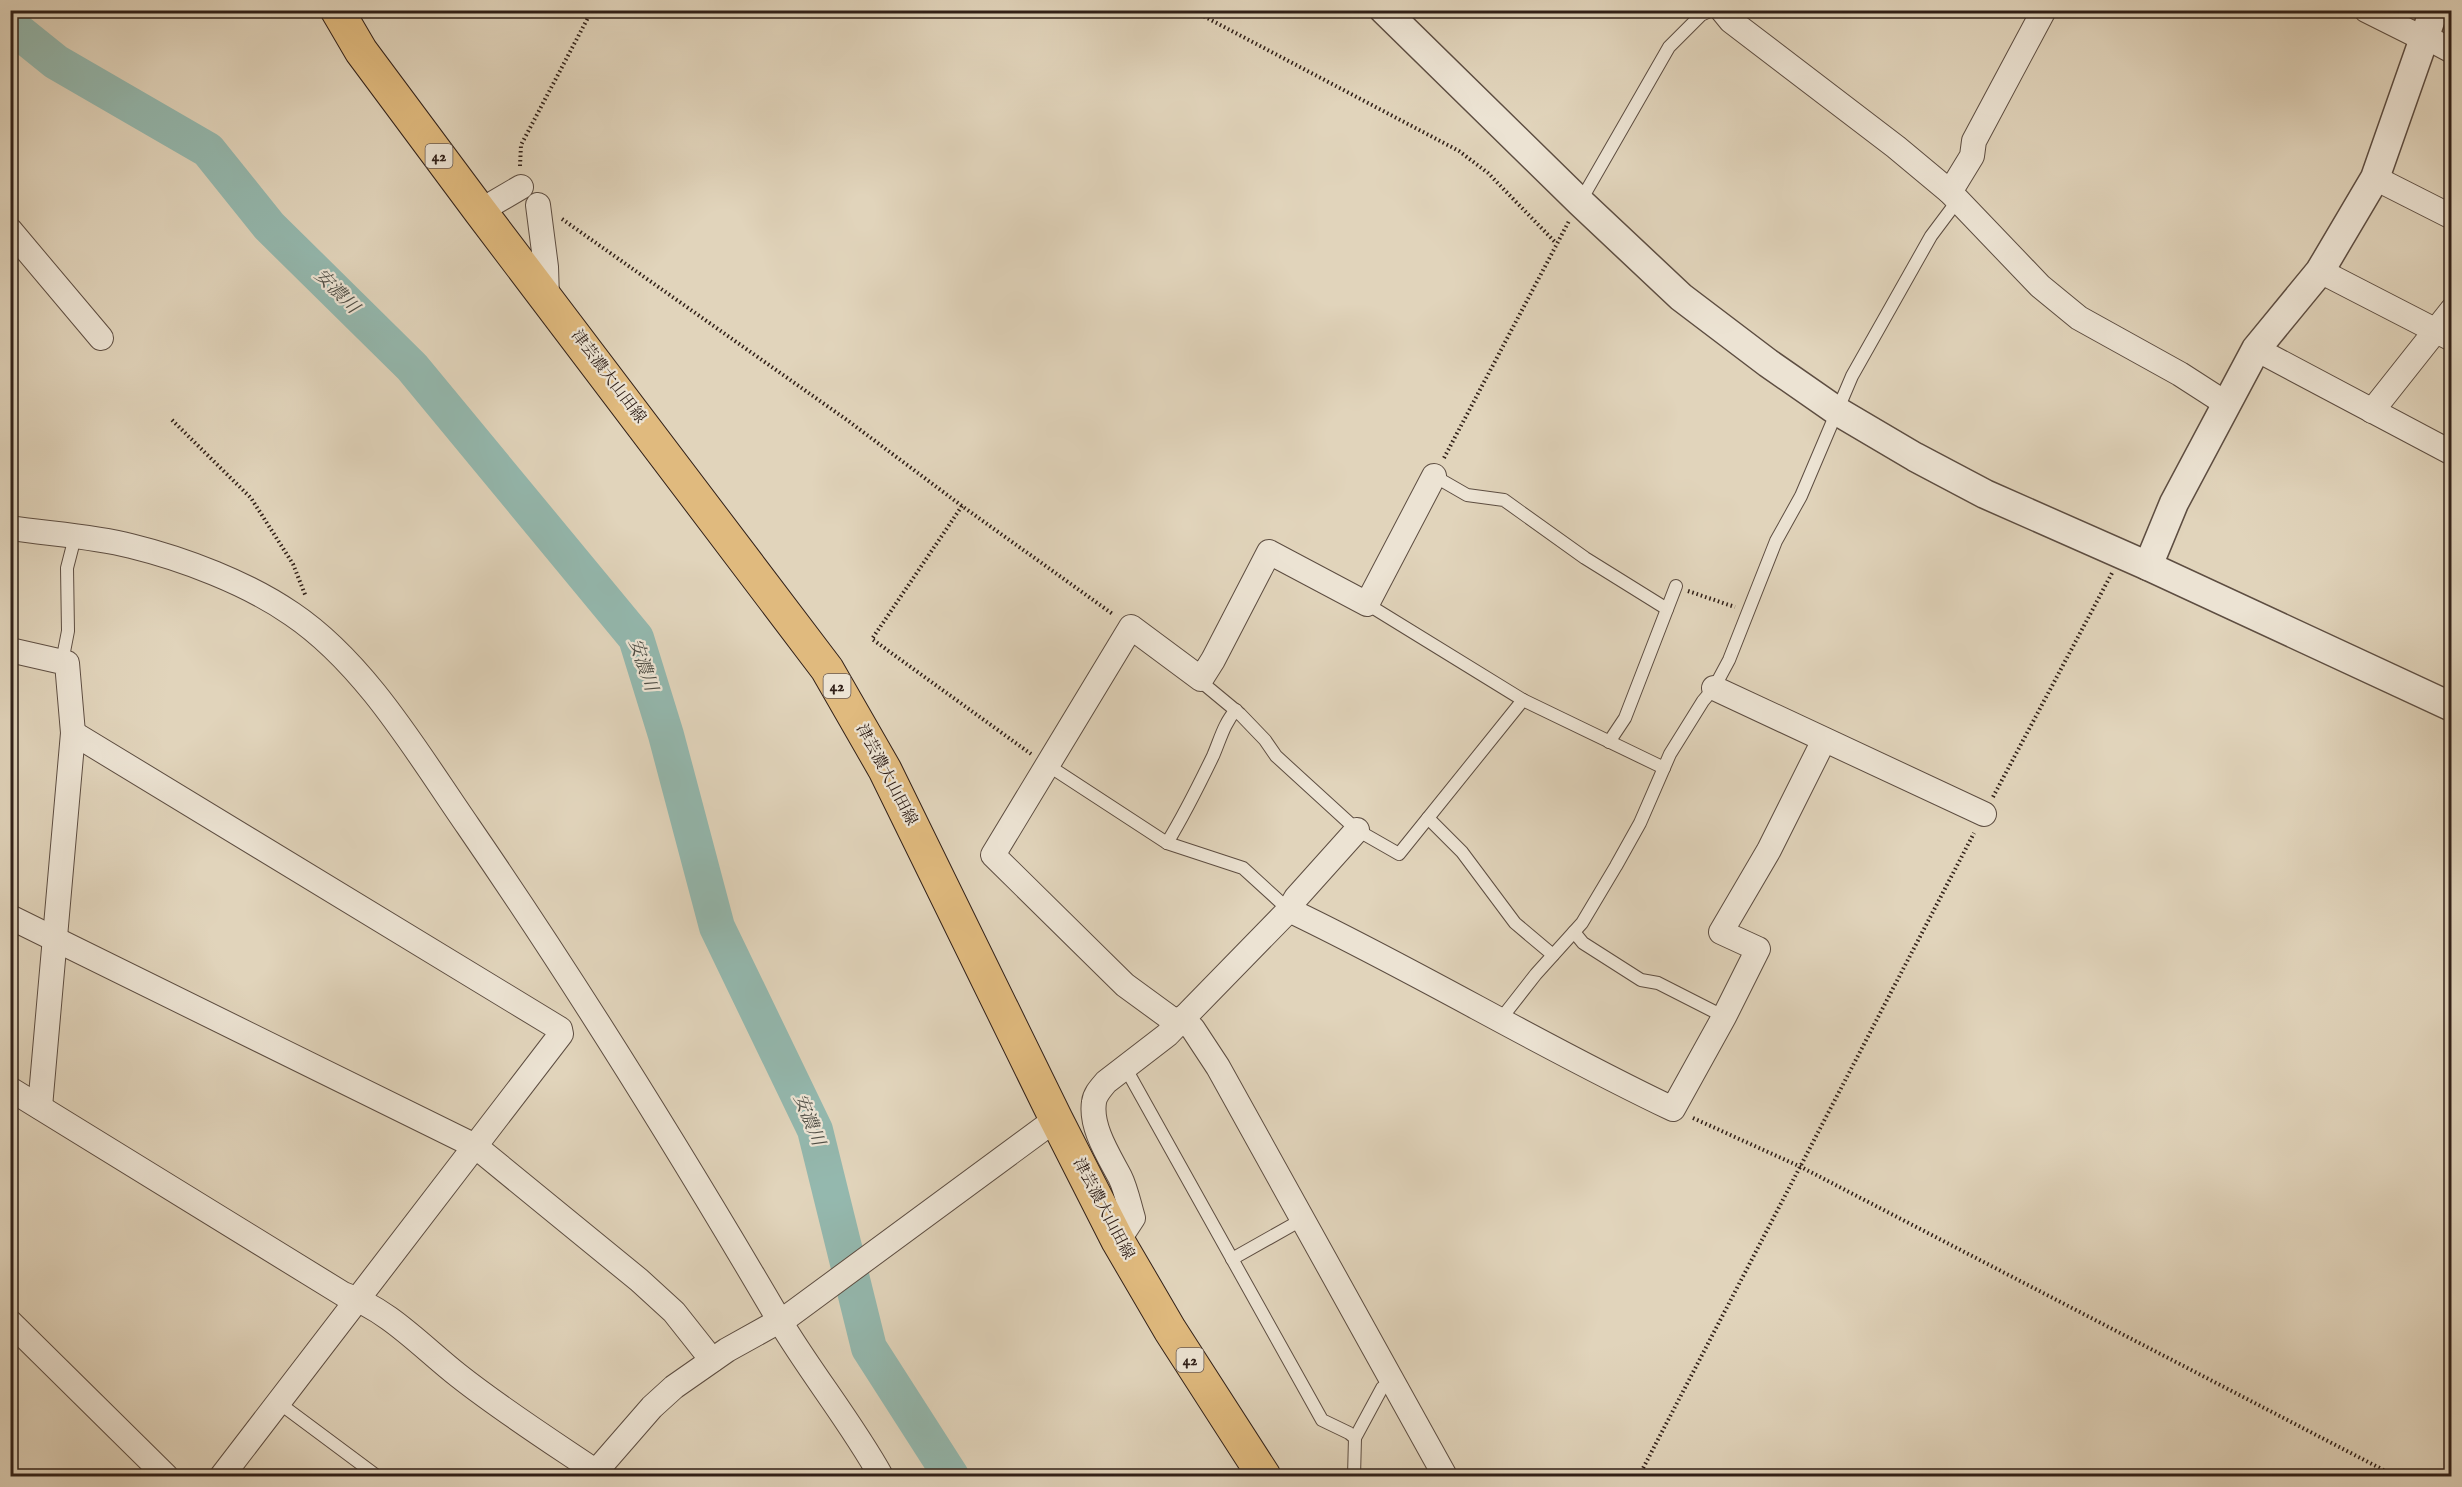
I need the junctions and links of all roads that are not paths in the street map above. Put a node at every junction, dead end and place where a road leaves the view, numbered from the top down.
1 (337, 10) edge
2 (1384, 10) edge
3 (1712, 10) edge
4 (1722, 10) edge
5 (2044, 10) edge
6 (2366, 10) edge
7 (2427, 29) edge
8 (2451, 51) edge
9 (2375, 178) junction
10 (520, 187) road end
11 (1954, 196) junction
12 (1580, 202) junction
13 (538, 205) road end
14 (480, 211) junction
15 (2451, 217) edge
16 (10, 230) edge
17 (2320, 271) junction
18 (547, 298) junction
19 (2451, 310) edge
20 (2443, 335) edge
21 (101, 338) dead end
22 (2256, 349) junction
23 (2225, 403) junction
24 (1837, 411) junction
25 (2372, 411) junction
26 (2451, 453) edge
27 (1434, 476) joint
28 (10, 528) edge
29 (75, 537) junction
30 (2148, 566) junction
31 (1676, 586) road end
32 (1367, 604) junction
33 (1667, 609) junction
34 (10, 650) edge
35 (62, 662) junction
36 (1201, 679) junction
37 (1714, 688) junction
38 (1523, 700) junction
39 (2451, 707) edge
40 (1236, 710) junction
41 (74, 733) junction
42 (1824, 740) junction
43 (1609, 742) junction
44 (1049, 766) junction
45 (1664, 768) junction
46 (1984, 814) road end
47 (1428, 818) junction
48 (1357, 830) junction
49 (1167, 843) junction
50 (1289, 910) junction
51 (10, 917) edge
52 (1574, 932) junction
53 (56, 940) junction
54 (1553, 955) junction
55 (1723, 1019) junction
56 (1500, 1020) junction
57 (1179, 1021) junction
58 (1125, 1067) junction
59 (10, 1089) edge
60 (40, 1107) junction
61 (1049, 1125) junction
62 (475, 1146) junction
63 (1302, 1219) junction
64 (1118, 1241) junction
65 (1232, 1259) junction
66 (359, 1299) junction
67 (785, 1318) junction
68 (10, 1322) edge
69 (712, 1360) junction
70 (1392, 1380) junction
71 (279, 1403) junction
72 (1355, 1438) junction
73 (593, 1474) edge
74 (166, 1476) edge
75 (222, 1476) edge
76 (376, 1476) edge
77 (881, 1476) edge
78 (1264, 1476) edge
79 (1354, 1476) edge
80 (1445, 1476) edge

1 - 14 main road, 津芸濃大山田線 / 42
2 - 12 street
3 - 12 lane
4 - 11 street
5 - 11 street
6 - 7 street
7 - 8 street
7 - 9 street
9 - 15 street
9 - 17 street
10 - 14 street
11 - 23 street
11 - 24 lane
12 - 24 street
13 - 18 street
14 - 18 main road, 津芸濃大山田線 / 42
16 - 21 street
17 - 20 street
17 - 22 street
18 - 61 main road, 津芸濃大山田線 / 42
19 - 20 street
20 - 25 street
22 - 23 street
22 - 25 street
23 - 30 street
24 - 30 street
24 - 37 lane
25 - 26 street
27 - 32 street
27 - 33 lane
28 - 29 street
29 - 35 lane
29 - 67 street
30 - 39 street
31 - 33 lane
32 - 36 street
32 - 38 lane
33 - 43 lane
34 - 35 street
35 - 41 street
36 - 40 lane
36 - 44 street
37 - 42 street
37 - 45 lane
38 - 43 lane
38 - 47 lane
40 - 48 lane
40 - 49 lane
41 - 53 street
41 - 62 street
42 - 46 street
42 - 55 street
43 - 45 lane
44 - 49 lane
44 - 57 street
45 - 52 lane
47 - 48 lane
47 - 54 lane
48 - 50 street
49 - 50 lane
50 - 56 street
50 - 57 street
51 - 53 street
52 - 54 lane
52 - 55 lane
53 - 60 street
53 - 62 street
54 - 56 lane
55 - 56 street
57 - 58 street
57 - 63 street
58 - 64 street
58 - 65 lane
59 - 60 street
60 - 66 street
61 - 64 main road, 津芸濃大山田線 / 42
61 - 67 street
62 - 66 street
62 - 69 street
63 - 65 lane
63 - 70 street
64 - 78 main road, 津芸濃大山田線 / 42
65 - 72 lane
66 - 71 street
66 - 73 street
67 - 69 street
67 - 77 street
68 - 74 street
69 - 73 street
70 - 72 lane
70 - 80 street
71 - 75 street
71 - 76 lane
72 - 79 lane

